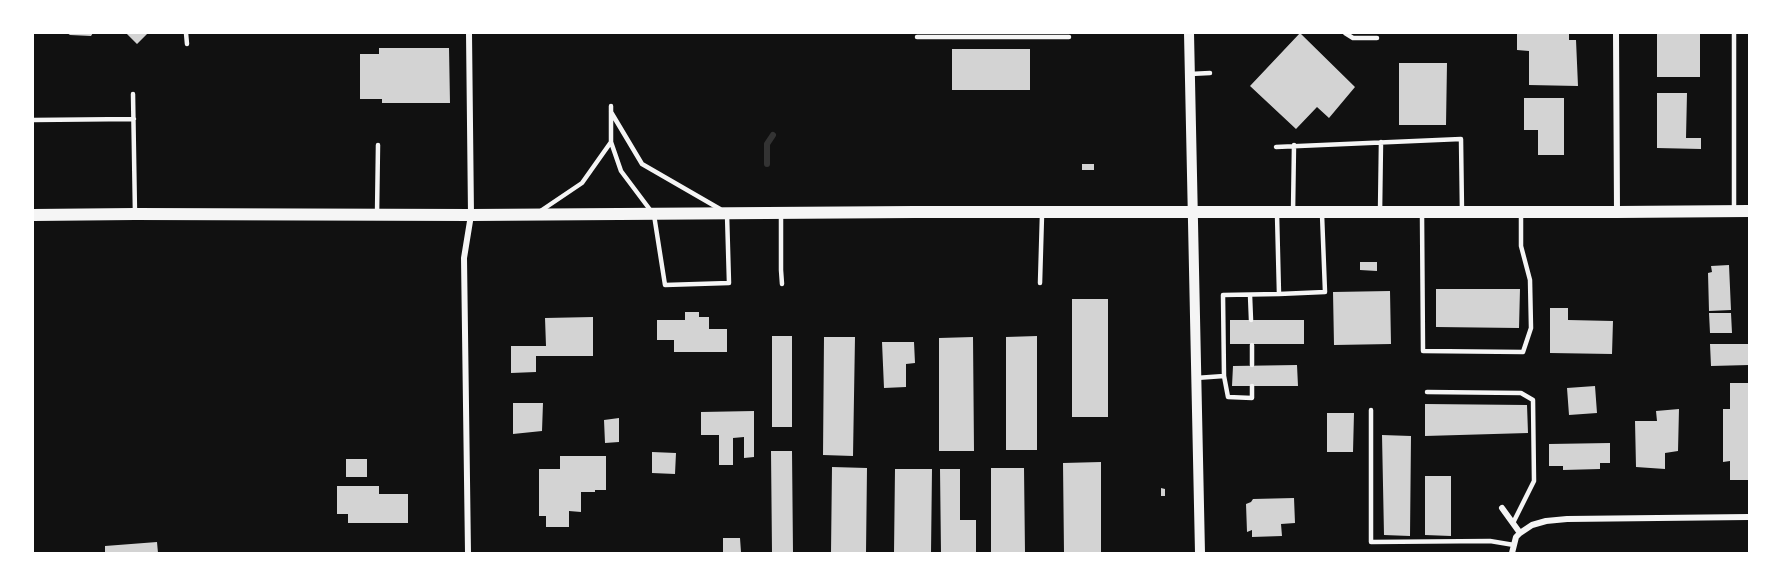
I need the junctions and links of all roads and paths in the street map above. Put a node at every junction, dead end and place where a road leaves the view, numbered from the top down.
1 (186, 33) edge
2 (469, 33) edge
3 (1189, 33) edge
4 (1345, 33) edge
5 (1616, 33) edge
6 (1734, 33) edge
7 (917, 37) dead end
8 (1070, 37) dead end
9 (1377, 38) dead end
10 (187, 44) dead end
11 (1210, 72) dead end
12 (1190, 74) junction
13 (134, 94) dead end
14 (134, 119) junction
15 (33, 120) edge
16 (611, 142) junction
17 (1382, 142) junction
18 (378, 145) dead end
19 (1294, 145) junction
20 (1276, 147) dead end
21 (1193, 211) junction
22 (1734, 211) junction
23 (1749, 211) edge
24 (1042, 212) junction
25 (1276, 212) junction
26 (1293, 212) junction
27 (1322, 212) junction
28 (1380, 212) junction
29 (1422, 212) junction
30 (1461, 212) junction
31 (1521, 212) junction
32 (1617, 213) junction
33 (135, 214) junction
34 (377, 214) junction
35 (654, 214) junction
36 (728, 214) junction
37 (781, 214) junction
38 (33, 215) edge
39 (471, 215) junction
40 (534, 215) junction
41 (1040, 283) dead end
42 (782, 285) dead end
43 (1279, 294) junction
44 (1250, 295) junction
45 (1251, 320) dead end
46 (1252, 345) dead end
47 (1252, 365) dead end
48 (1224, 376) junction
49 (1196, 378) junction
50 (1252, 386) dead end
51 (1427, 392) dead end
52 (1371, 410) dead end
53 (1502, 508) dead end
54 (1749, 516) edge
55 (1513, 523) junction
56 (1520, 533) junction
57 (1514, 545) junction
58 (468, 553) edge
59 (1200, 553) edge
60 (1512, 553) edge

1 - 10 lane
2 - 39 street
3 - 12 street
4 - 9 lane
5 - 32 street
6 - 22 lane
7 - 8 lane
11 - 12 lane
12 - 21 street
13 - 14 lane
14 - 15 lane
14 - 33 lane
16 - 35 lane
16 - 36 lane
16 - 40 lane
17 - 19 lane
17 - 28 lane
17 - 30 lane
18 - 34 lane
19 - 20 lane
19 - 26 lane
21 - 24 main road
21 - 25 main road
21 - 49 street
22 - 23 main road
22 - 32 main road
24 - 37 main road
24 - 41 lane
25 - 26 main road
25 - 43 lane
26 - 27 main road
27 - 28 main road
27 - 43 lane
28 - 29 main road
29 - 30 main road
29 - 31 lane
30 - 31 main road
31 - 32 main road
33 - 34 main road
33 - 38 main road
34 - 39 main road
35 - 36 main road
35 - 36 lane
35 - 40 main road
36 - 37 main road
37 - 42 lane
39 - 40 main road
39 - 58 street
43 - 44 lane
44 - 45 lane
44 - 48 lane
46 - 47 lane
48 - 49 lane
48 - 50 lane
49 - 59 street
51 - 55 lane
52 - 57 lane
53 - 55 street
54 - 56 street
55 - 56 street
56 - 57 street
57 - 60 street

